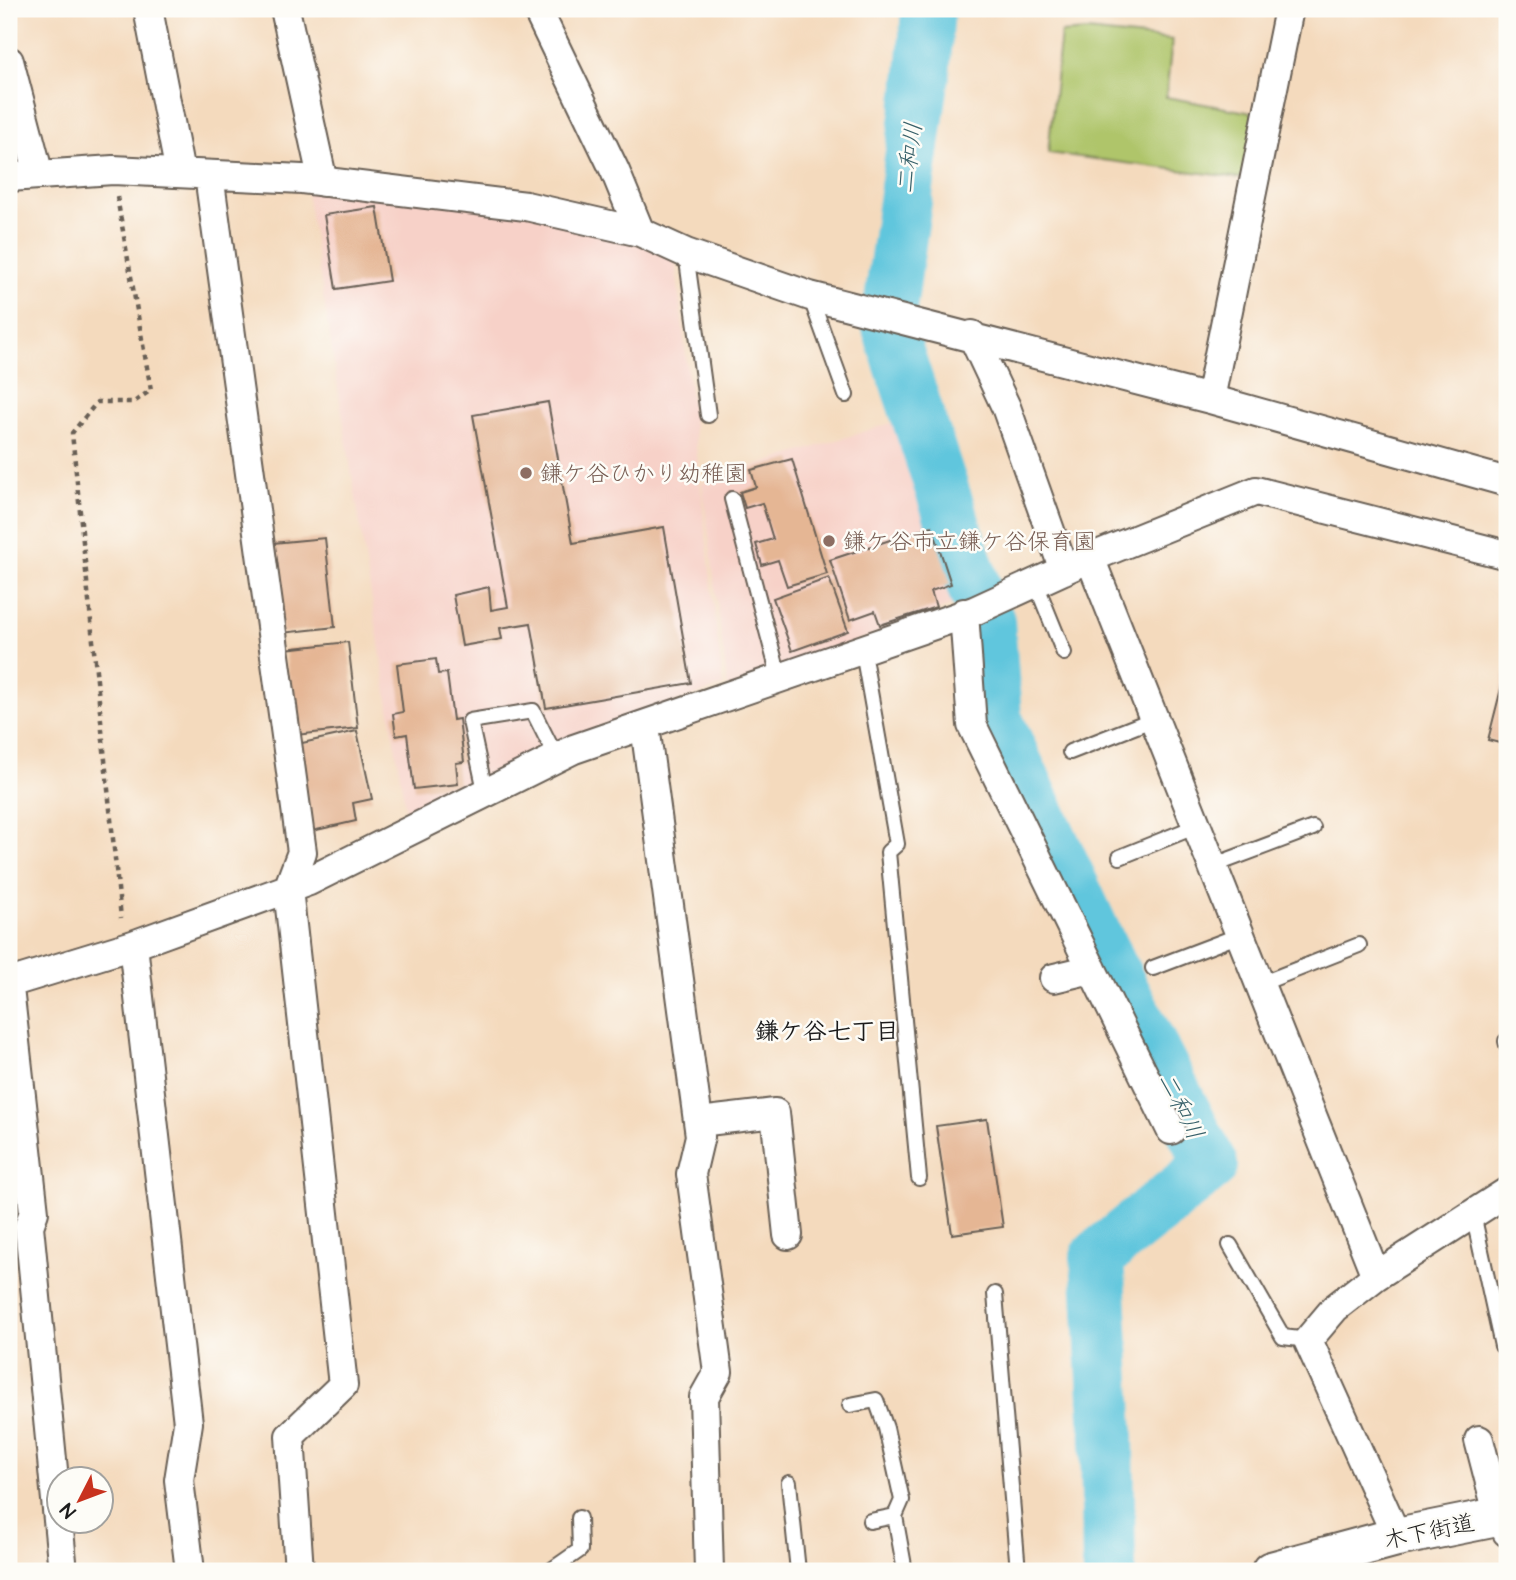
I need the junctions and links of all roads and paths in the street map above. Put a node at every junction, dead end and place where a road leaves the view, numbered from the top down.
1 (148, 9) edge
2 (285, 9) edge
3 (537, 9) edge
4 (1289, 9) edge
5 (9, 61) edge
6 (113, 170) junction
7 (180, 173) junction
8 (39, 175) junction
9 (209, 175) junction
10 (9, 177) edge
11 (323, 182) junction
12 (640, 232) junction
13 (686, 253) junction
14 (810, 296) junction
15 (972, 335) junction
16 (846, 394) dead end
17 (1210, 399) junction
18 (708, 415) dead end
19 (1507, 481) edge
20 (732, 499) dead end
21 (1507, 555) edge
22 (1090, 558) junction
23 (1064, 570) junction
24 (1036, 584) junction
25 (977, 609) junction
26 (863, 652) junction
27 (1064, 653) dead end
28 (780, 680) junction
29 (1154, 719) junction
30 (645, 726) junction
31 (1070, 752) dead end
32 (557, 759) junction
33 (486, 796) junction
34 (1197, 825) junction
35 (1313, 828) dead end
36 (1120, 857) dead end
37 (1212, 866) junction
38 (288, 889) junction
39 (1240, 935) junction
40 (133, 945) junction
41 (1359, 945) dead end
42 (1153, 968) dead end
43 (1092, 969) junction
44 (1054, 978) dead end
45 (1260, 984) junction
46 (9, 986) edge
47 (699, 1122) junction
48 (1171, 1130) dead end
49 (919, 1178) dead end
50 (1507, 1192) edge
51 (1473, 1214) junction
52 (788, 1235) dead end
53 (1230, 1245) dead end
54 (1376, 1276) junction
55 (995, 1294) dead end
56 (1308, 1340) junction
57 (1502, 1346) dead end
58 (850, 1405) dead end
59 (1479, 1440) dead end
60 (789, 1483) dead end
61 (895, 1516) junction
62 (579, 1518) dead end
63 (870, 1521) dead end
64 (1505, 1521) edge
65 (1397, 1537) junction
66 (1292, 1568) edge
67 (63, 1571) edge
68 (191, 1571) edge
69 (299, 1571) edge
70 (550, 1571) edge
71 (709, 1571) edge
72 (798, 1571) edge
73 (905, 1571) edge
74 (1018, 1571) edge

1 - 7 street
2 - 11 street
3 - 12 street
4 - 17 street
5 - 8 street
6 - 7 street
6 - 8 street
6 - 40 path
7 - 9 street
8 - 10 street
9 - 11 street
9 - 38 street
11 - 12 street
12 - 13 street
13 - 14 street
13 - 18 lane
14 - 15 street
14 - 16 lane
15 - 17 street
15 - 23 street
17 - 19 street
20 - 28 lane
21 - 22 street
22 - 23 street
22 - 29 street
23 - 24 street
24 - 25 street
24 - 27 lane
25 - 26 street
25 - 43 street
26 - 28 street
26 - 49 lane
28 - 30 street
29 - 31 lane
29 - 34 street
30 - 32 street
30 - 47 street
32 - 33 street
32 - 33 lane
33 - 38 street
34 - 36 lane
34 - 37 street
35 - 37 lane
37 - 39 street
38 - 40 street
38 - 69 street
39 - 42 lane
39 - 45 street
40 - 46 street
40 - 68 street
41 - 45 lane
43 - 44 street
43 - 48 street
45 - 54 street
46 - 67 street
47 - 52 street
47 - 71 street
50 - 51 street
51 - 54 street
51 - 57 lane
53 - 56 lane
54 - 56 street
55 - 74 lane
56 - 65 street
58 - 61 lane
59 - 64 street
60 - 72 lane
61 - 63 lane
61 - 73 lane
62 - 70 lane
64 - 65 main road, 木下街道
65 - 66 main road, 木下街道

